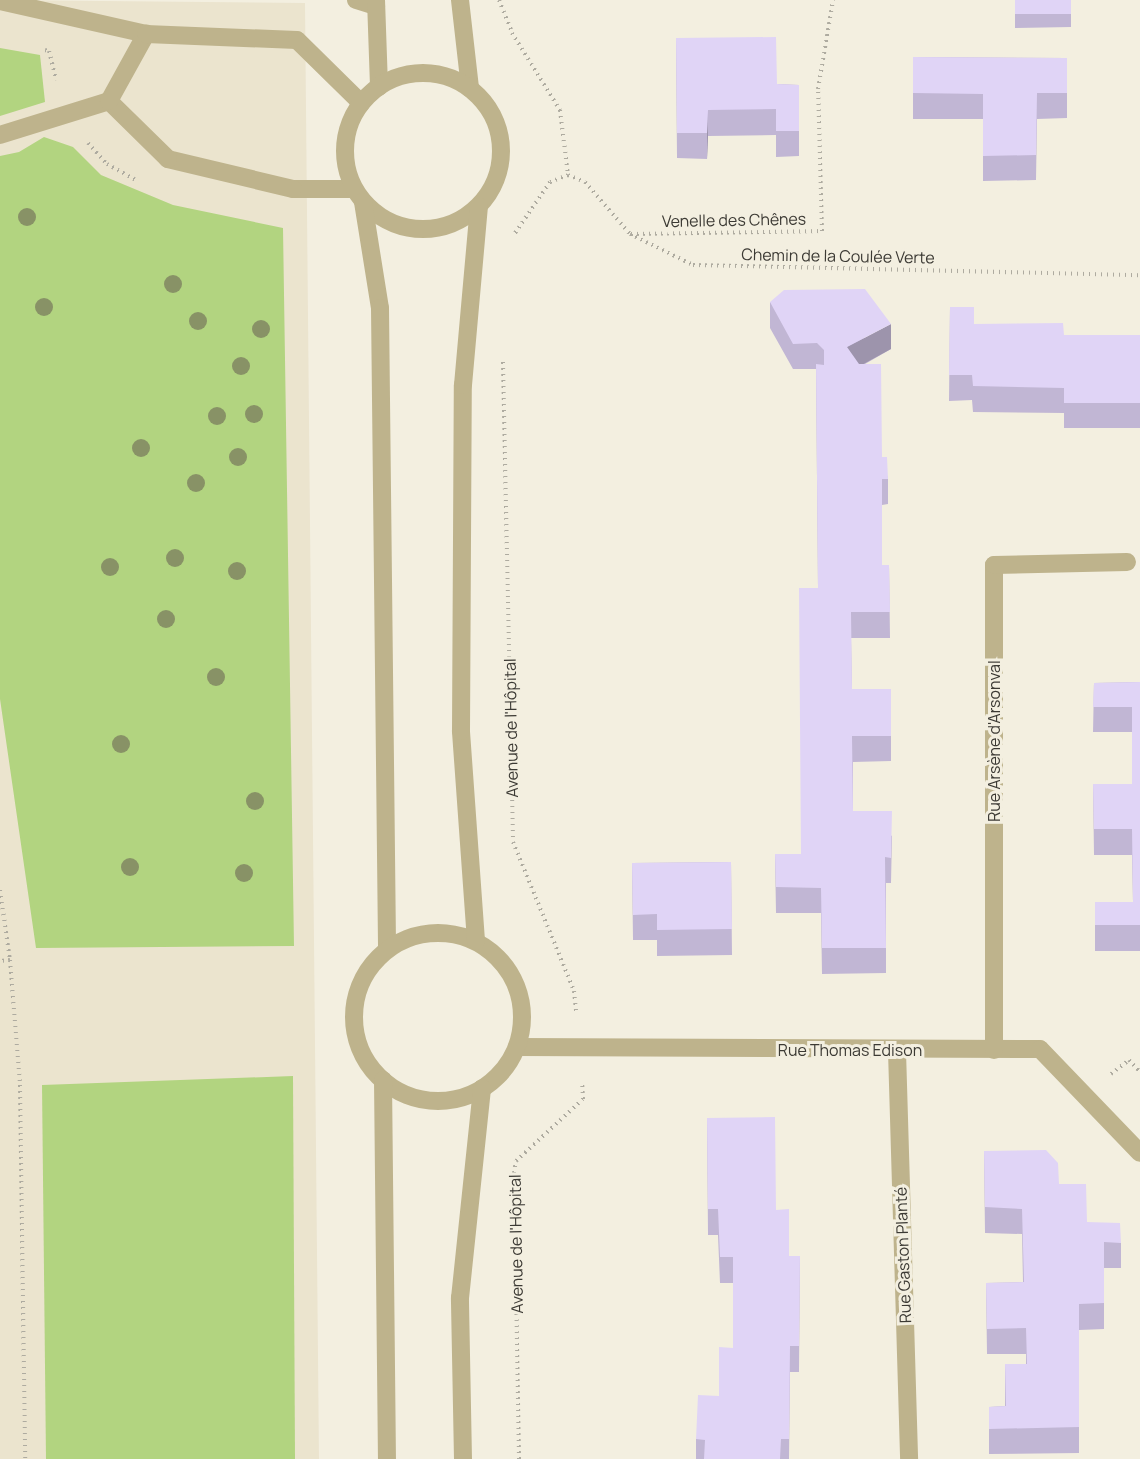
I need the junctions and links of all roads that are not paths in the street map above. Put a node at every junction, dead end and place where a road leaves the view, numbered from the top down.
1 (356, 0) edge
2 (460, 0) edge
3 (0, 1) edge
4 (376, 3) edge
5 (146, 34) junction
6 (379, 87) junction
7 (470, 88) junction
8 (109, 101) junction
9 (361, 103) junction
10 (0, 135) edge
11 (358, 195) junction
12 (479, 207) junction
13 (1127, 562) dead end
14 (476, 941) junction
15 (387, 949) junction
16 (517, 1047) junction
17 (994, 1050) junction
18 (897, 1051) junction
19 (383, 1080) junction
20 (483, 1088) junction
21 (1140, 1153) edge
22 (387, 1459) edge
23 (463, 1459) edge
24 (909, 1459) edge

1 - 4 street
2 - 7 street
3 - 5 street
4 - 6 street
5 - 8 street
5 - 9 street
6 - 7 street
6 - 9 street
7 - 12 street
8 - 10 street
8 - 11 street
9 - 11 street
11 - 12 street
11 - 15 street
12 - 14 street
13 - 17 street, Rue Arsène d'Arsonval
14 - 15 street
14 - 16 street
15 - 19 street
16 - 18 street, Rue Thomas Edison
16 - 20 street
17 - 18 street, Rue Thomas Edison
17 - 21 street, Rue Thomas Edison
18 - 24 street, Rue Gaston Planté
19 - 20 street
19 - 22 street
20 - 23 street

